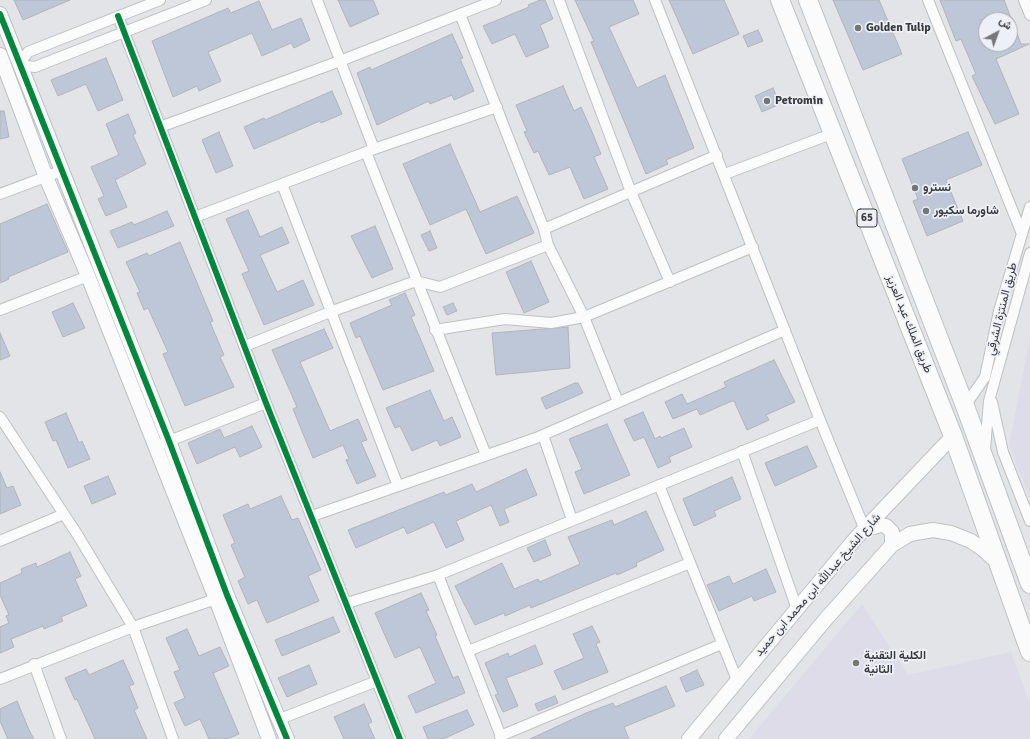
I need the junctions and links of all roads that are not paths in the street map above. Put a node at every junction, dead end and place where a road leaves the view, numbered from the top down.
1 (160, 0) edge
2 (206, 0) edge
3 (317, 0) edge
4 (496, 0) edge
5 (559, 0) edge
6 (655, 0) edge
7 (780, 0) edge
8 (808, 0) edge
9 (928, 0) edge
10 (1024, 0) edge
11 (0, 14) edge
12 (460, 14) junction
13 (1030, 15) edge
14 (118, 16) junction
15 (124, 32) junction
16 (0, 56) edge
17 (340, 61) junction
18 (19, 65) junction
19 (497, 106) junction
20 (160, 127) junction
21 (834, 133) junction
22 (370, 151) junction
23 (717, 155) junction
24 (61, 171) junction
25 (725, 174) junction
26 (46, 177) junction
27 (282, 184) junction
28 (631, 192) junction
29 (0, 194) edge
30 (1030, 207) edge
31 (195, 218) junction
32 (544, 229) junction
33 (1022, 234) junction
34 (548, 245) junction
35 (753, 247) junction
36 (1030, 253) edge
37 (88, 276) junction
38 (416, 281) junction
39 (670, 282) junction
40 (0, 310) edge
41 (330, 312) junction
42 (584, 318) junction
43 (435, 330) junction
44 (785, 330) junction
45 (245, 346) junction
46 (991, 395) junction
47 (618, 402) junction
48 (266, 403) junction
49 (965, 406) junction
50 (820, 420) junction
51 (1, 421) edge
52 (543, 435) junction
53 (953, 436) junction
54 (169, 441) junction
55 (155, 447) junction
56 (742, 452) junction
57 (486, 455) junction
58 (984, 457) junction
59 (659, 485) junction
60 (398, 486) junction
61 (64, 514) junction
62 (312, 516) junction
63 (572, 520) junction
64 (1030, 521) edge
65 (865, 530) junction
66 (0, 541) edge
67 (892, 546) junction
68 (690, 563) junction
69 (999, 565) junction
70 (438, 575) junction
71 (1030, 584) edge
72 (222, 597) junction
73 (347, 603) junction
74 (797, 609) junction
75 (133, 627) junction
76 (722, 644) junction
77 (468, 651) junction
78 (1030, 652) edge
79 (34, 664) junction
80 (0, 679) edge
81 (736, 680) junction
82 (378, 681) junction
83 (280, 720) junction
84 (501, 737) edge
85 (61, 739) edge
86 (173, 739) edge
87 (269, 739) edge
88 (288, 739) edge
89 (400, 739) edge
90 (688, 739) edge
91 (726, 739) edge

1 - 14 street
2 - 15 street
3 - 17 street
4 - 12 street
5 - 28 street
6 - 23 street
7 - 21 highway, طريق الملك عبد العزيز / 65
8 - 49 highway, طريق الملك عبد العزيز / 65
9 - 33 street
10 - 13 street
11 - 18 street
12 - 17 street
12 - 19 street
14 - 15 street
14 - 18 street
15 - 18 street
15 - 20 street
16 - 26 street
17 - 20 street
17 - 22 street
18 - 24 street
19 - 22 street
19 - 32 street
20 - 31 street
21 - 25 street
21 - 53 highway, طريق الملك عبد العزيز / 65
22 - 27 street
22 - 38 street
23 - 25 street
23 - 28 street
24 - 26 street
24 - 54 street
25 - 35 street
26 - 29 street
26 - 37 street
27 - 31 street
27 - 41 street
28 - 32 street
28 - 39 street
30 - 33 street, طريق المنتزة الشرقي
31 - 45 street
32 - 34 street
33 - 49 street, طريق المنتزة الشرقي
34 - 38 street
34 - 42 street
35 - 39 street
35 - 44 street
36 - 46 street
37 - 40 street
37 - 55 street
38 - 41 street
38 - 43 street
39 - 42 street
41 - 45 street
41 - 60 street
42 - 43 street
42 - 47 street
43 - 57 street
44 - 47 street
44 - 50 street
45 - 48 street
46 - 58 street
46 - 64 street
47 - 52 street
48 - 54 street
48 - 62 street
49 - 58 highway, طريق الملك عبد العزيز
50 - 56 street
50 - 65 street
51 - 61 street
52 - 57 street
52 - 63 street
53 - 65 street, شارع الشيخ عبدالله ابن محمد ابن حميد
53 - 69 highway, طريق الملك عبد العزيز
54 - 55 street
54 - 72 street
55 - 72 street
56 - 59 street
56 - 74 street
57 - 60 street
58 - 71 highway, طريق الملك عبد العزيز
59 - 63 street
59 - 68 street
60 - 62 street
61 - 66 street
61 - 75 street
62 - 73 street
63 - 70 street
65 - 67 street
65 - 74 street, شارع الشيخ عبدالله ابن محمد ابن حميد
67 - 69 street
67 - 91 street
68 - 76 street
68 - 77 street
69 - 78 highway, طريق الملك عبد العزيز
70 - 73 street
70 - 77 street
72 - 75 street
72 - 83 street
72 - 87 street
73 - 82 street
74 - 81 street, شارع الشيخ عبدالله ابن محمد ابن حميد
75 - 79 street
75 - 86 street
76 - 81 street
76 - 84 street
77 - 84 street
79 - 80 street
79 - 85 street
81 - 90 street, شارع الشيخ عبدالله ابن محمد ابن حميد
82 - 83 street
82 - 89 street
83 - 88 street

